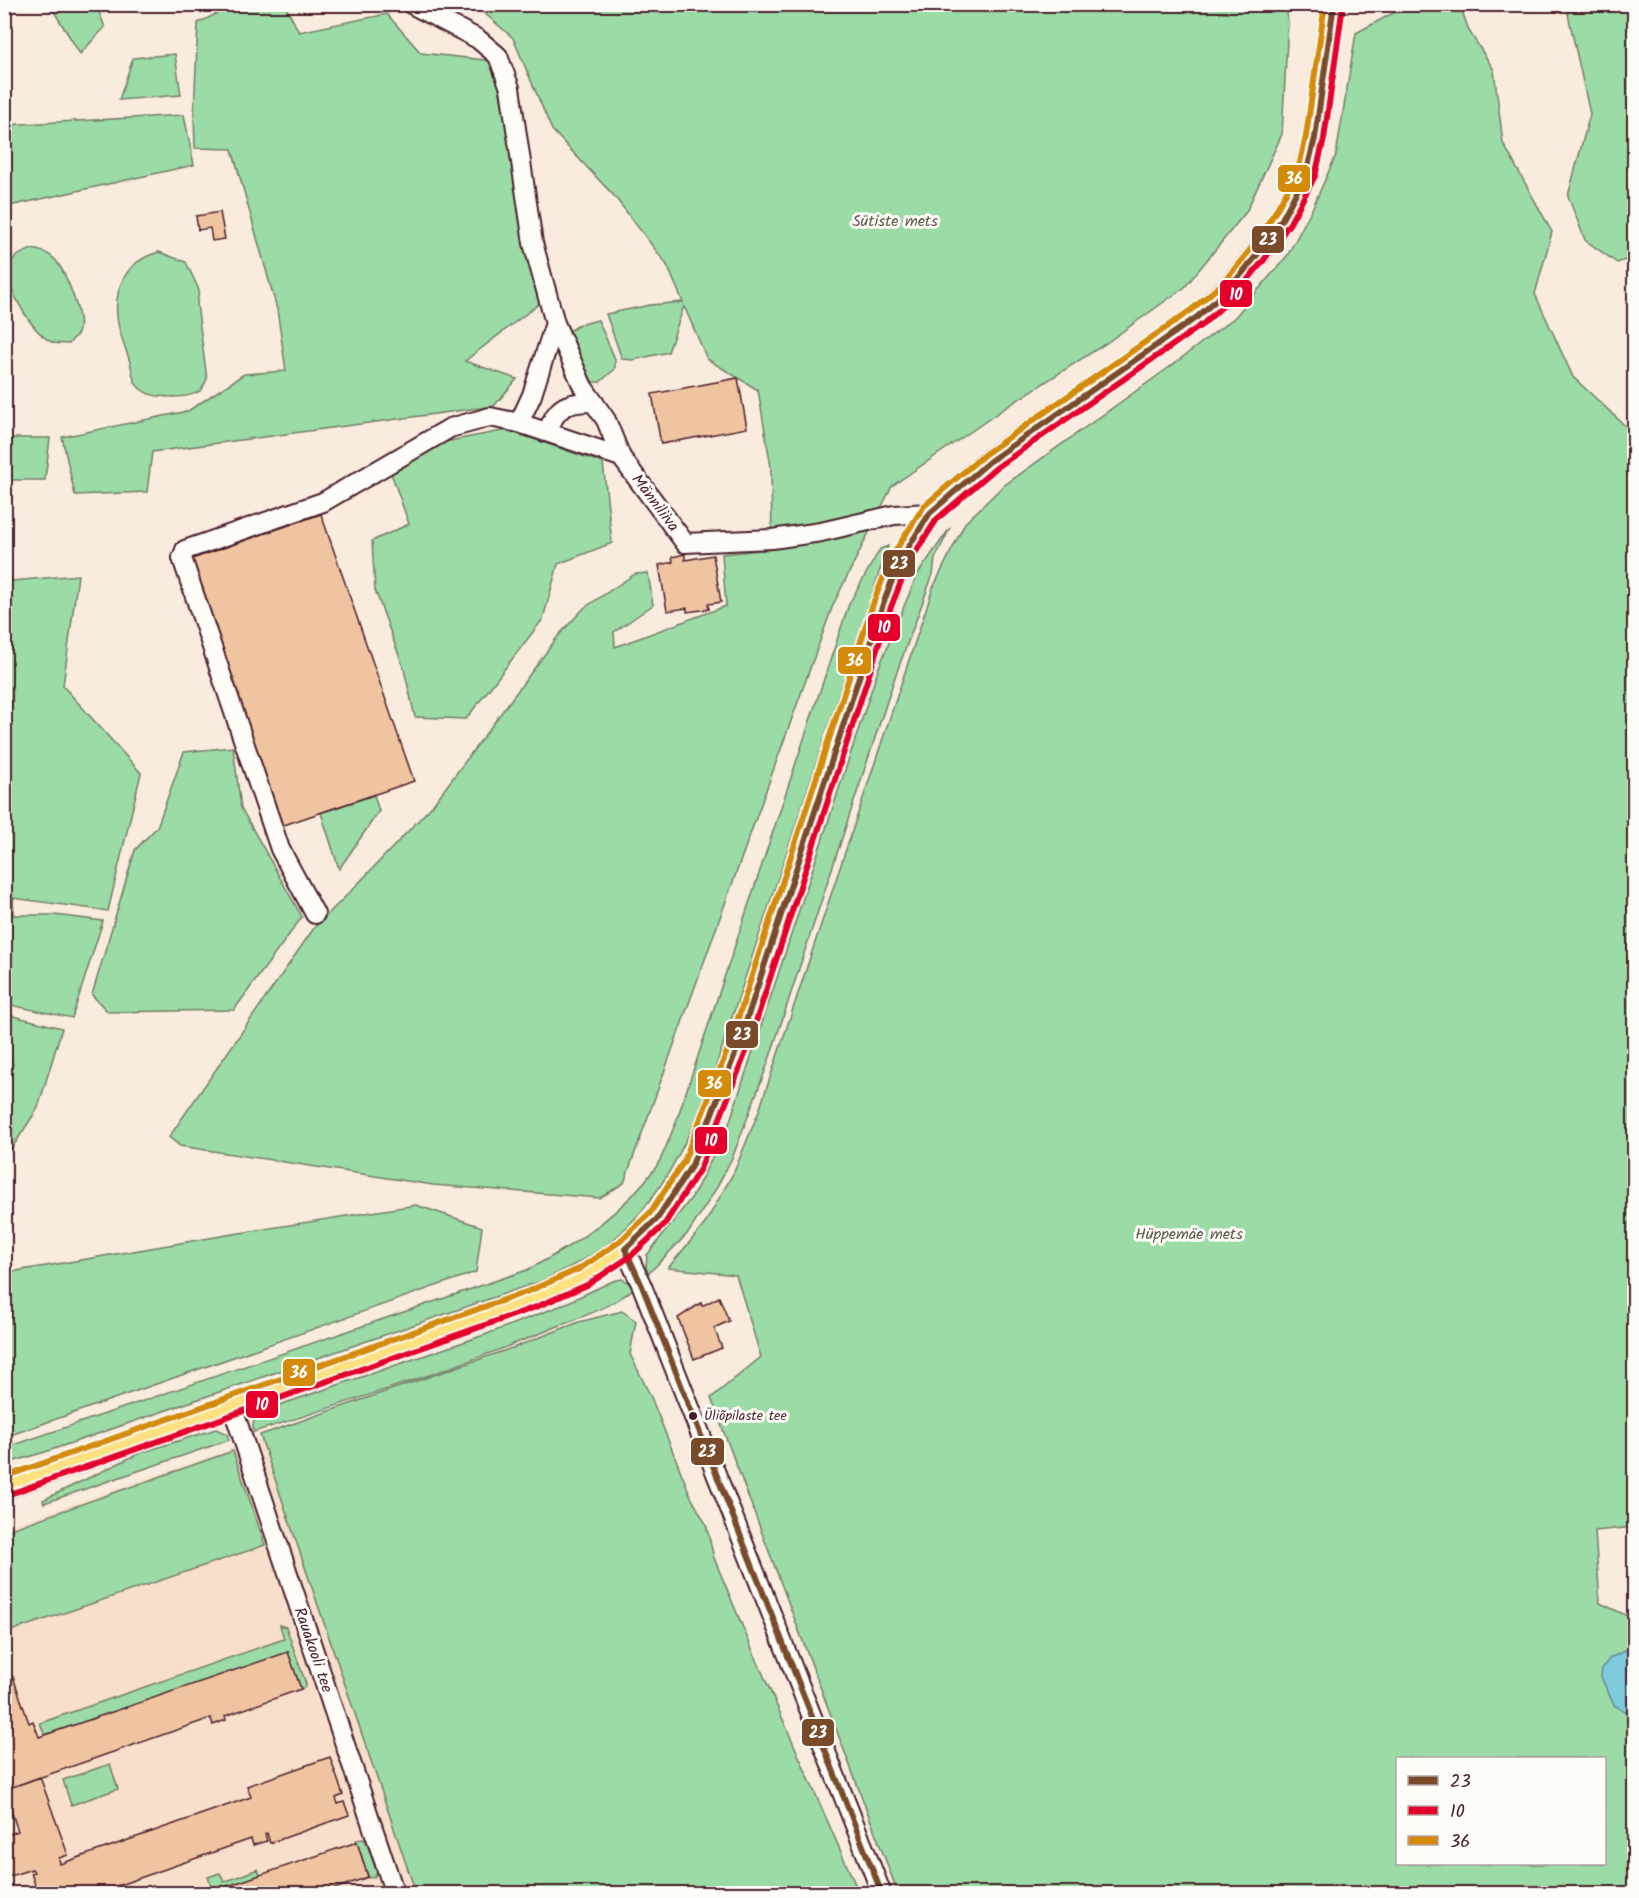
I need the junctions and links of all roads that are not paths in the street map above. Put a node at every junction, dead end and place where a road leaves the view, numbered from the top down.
1 (411, 4) edge
2 (1334, 4) edge
3 (555, 323) junction
4 (594, 402) junction
5 (519, 423) junction
6 (548, 432) junction
7 (621, 458) junction
8 (930, 513) junction
9 (315, 914) dead end
10 (625, 1249) junction
11 (232, 1406) junction
12 (4, 1487) edge
13 (395, 1893) edge
14 (882, 1893) edge

1 - 3 street
2 - 8 main road
3 - 4 street
3 - 5 street
4 - 6 street
4 - 7 street
5 - 6 street, Männiliiva
5 - 9 street, Männiliiva
6 - 7 street, Männiliiva
7 - 8 street, Männiliiva
8 - 10 main road
10 - 11 main road
10 - 14 street
11 - 12 main road
11 - 13 street, Rauakooli tee

